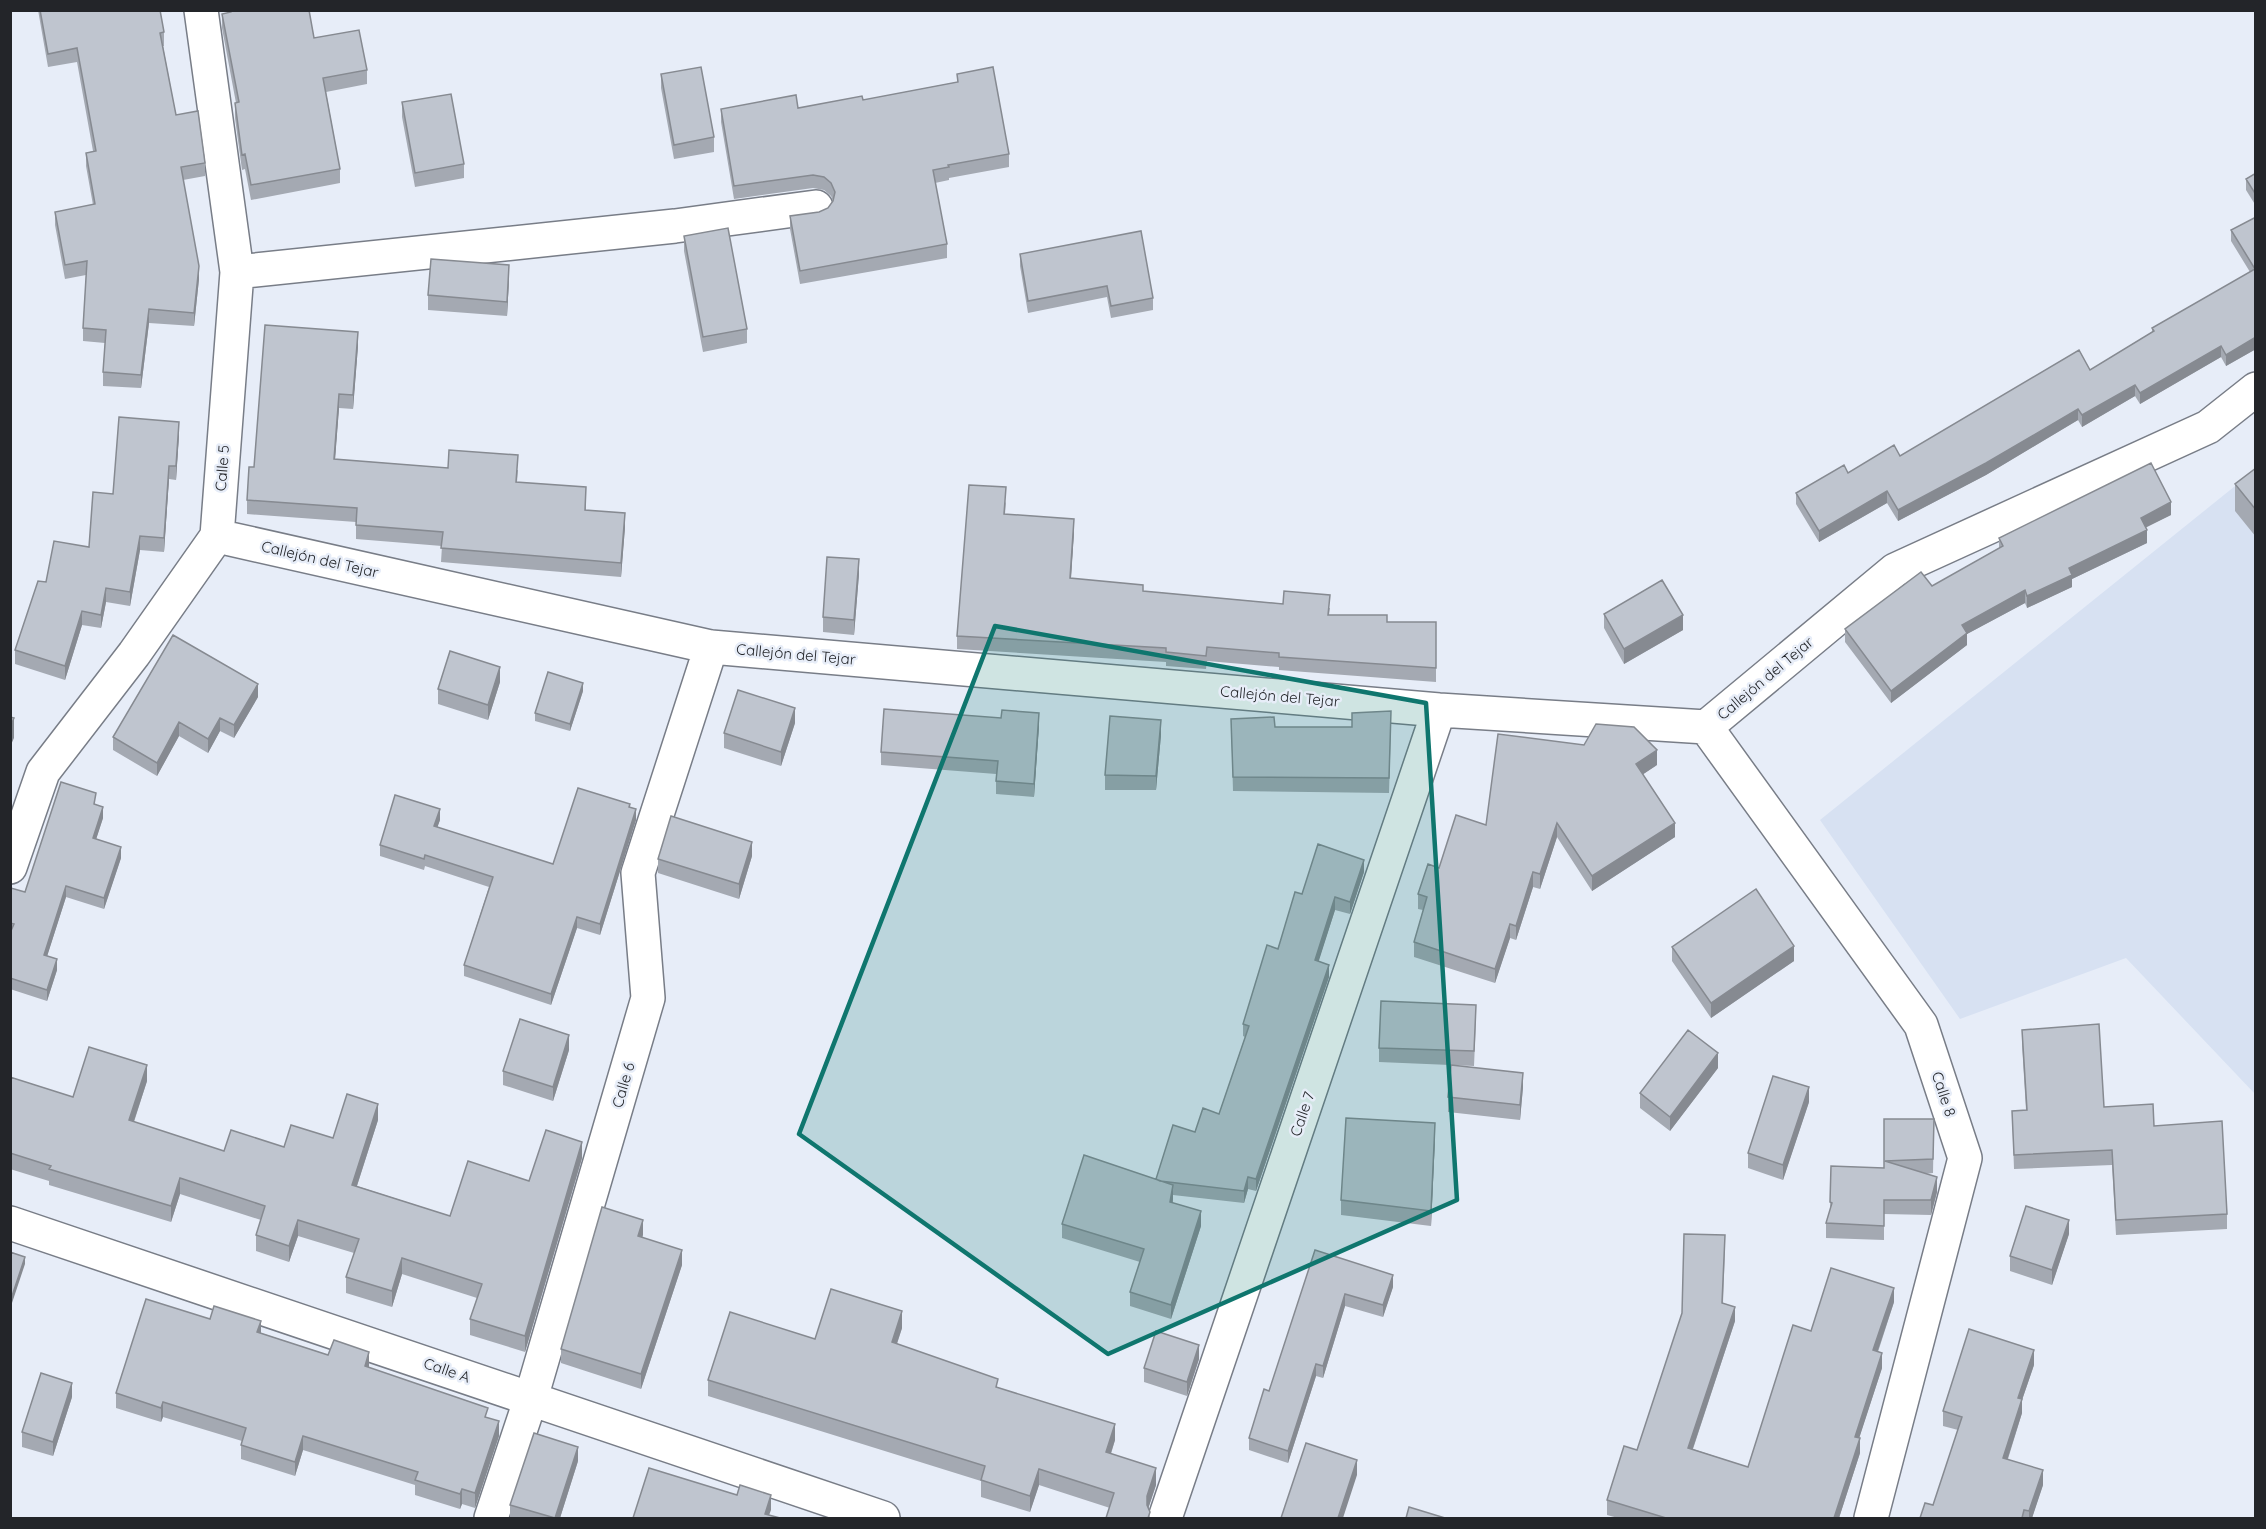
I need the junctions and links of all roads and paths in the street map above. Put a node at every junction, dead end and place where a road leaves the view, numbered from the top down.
1 (201, 10) edge
2 (816, 207) dead end
3 (237, 272) junction
4 (2256, 389) edge
5 (217, 536) junction
6 (711, 647) junction
7 (1439, 710) junction
8 (1706, 727) junction
9 (10, 867) edge
10 (10, 1223) edge
11 (531, 1398) junction
12 (491, 1518) edge
13 (883, 1518) edge
14 (1165, 1518) edge
15 (1871, 1518) edge

1 - 3 street, Calle 5
2 - 3 street
3 - 5 street, Calle 5
4 - 8 street, Callejón del Tejar
5 - 6 street, Callejón del Tejar
5 - 9 street
6 - 7 street, Callejón del Tejar
6 - 11 street, Calle 6
7 - 8 street, Callejón del Tejar
7 - 14 street, Calle 7
8 - 15 street, Calle 8
10 - 11 street, Calle A
11 - 12 street, Calle 6
11 - 13 street, Calle A

